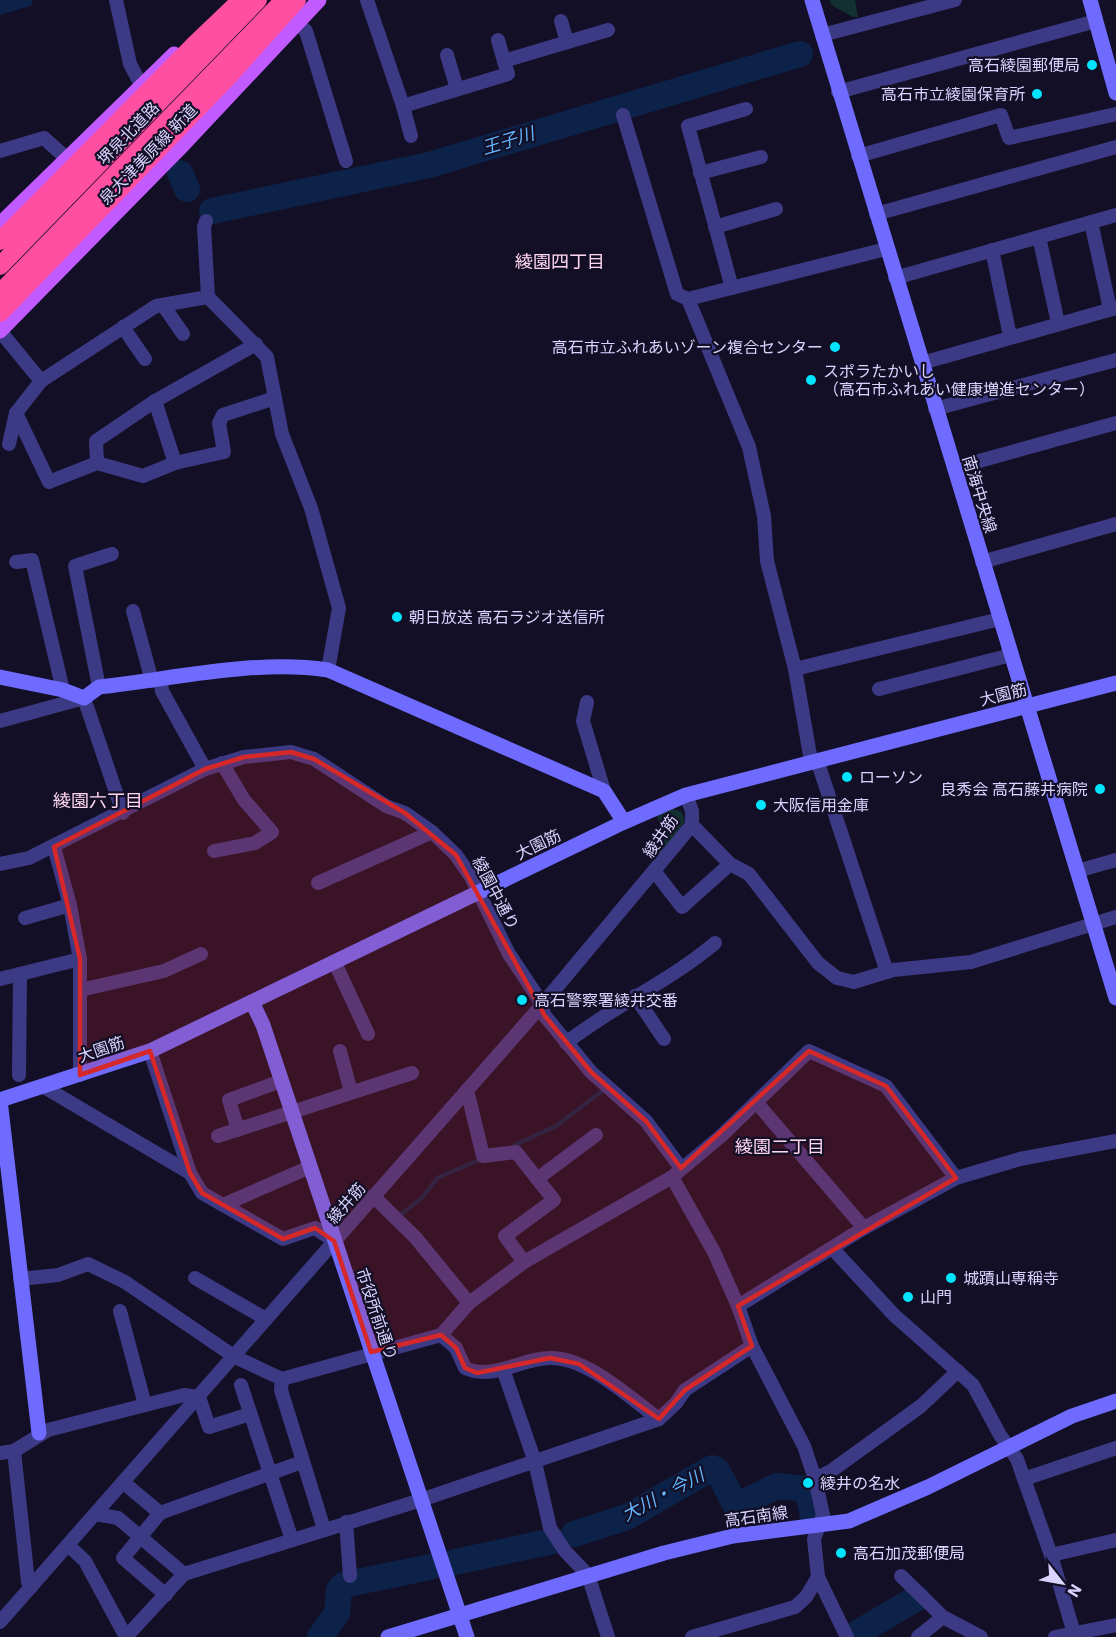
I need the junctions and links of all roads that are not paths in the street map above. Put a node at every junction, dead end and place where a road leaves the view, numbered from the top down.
1 (116, 0) edge
2 (230, 0) edge
3 (241, 0) edge
4 (258, 0) edge
5 (284, 0) edge
6 (297, 0) edge
7 (319, 0) edge
8 (368, 0) edge
9 (812, 0) edge
10 (955, 0) edge
11 (1090, 0) edge
12 (561, 21) dead end
13 (1095, 21) junction
14 (297, 23) junction
15 (608, 30) dead end
16 (822, 35) junction
17 (498, 40) dead end
18 (396, 42) dead end
19 (567, 42) junction
20 (382, 47) junction
21 (447, 55) dead end
22 (504, 61) junction
23 (141, 85) junction
24 (457, 89) junction
25 (838, 92) junction
26 (1116, 93) edge
27 (404, 106) junction
28 (746, 109) dead end
29 (1116, 114) edge
30 (623, 115) dead end
31 (411, 136) dead end
32 (1116, 147) edge
33 (179, 149) junction
34 (0, 151) edge
35 (858, 156) junction
36 (65, 157) junction
37 (761, 157) dead end
38 (346, 161) dead end
39 (700, 173) junction
40 (776, 209) dead end
41 (876, 214) junction
42 (1116, 215) edge
43 (206, 220) dead end
44 (1091, 222) junction
45 (0, 224) edge
46 (715, 227) junction
47 (1040, 237) junction
48 (0, 241) edge
49 (886, 249) junction
50 (992, 250) junction
51 (0, 266) edge
52 (896, 278) junction
53 (732, 288) junction
54 (0, 293) edge
55 (208, 297) junction
56 (688, 299) junction
57 (163, 305) junction
58 (1113, 309) edge
59 (0, 313) edge
60 (1058, 323) junction
61 (123, 327) junction
62 (0, 331) edge
63 (183, 334) dead end
64 (1010, 336) junction
65 (256, 344) junction
66 (145, 359) dead end
67 (1116, 360) edge
68 (922, 363) junction
69 (41, 381) junction
70 (275, 398) junction
71 (155, 401) junction
72 (935, 409) junction
73 (16, 413) junction
74 (1116, 423) edge
75 (9, 444) dead end
76 (97, 463) junction
77 (175, 463) junction
78 (954, 468) junction
79 (1116, 524) edge
80 (112, 554) dead end
81 (16, 562) dead end
82 (982, 562) junction
83 (133, 611) dead end
84 (1000, 619) junction
85 (1011, 655) junction
86 (795, 669) junction
87 (328, 670) junction
88 (0, 677) edge
89 (157, 681) junction
90 (1116, 683) edge
91 (99, 687) junction
92 (879, 689) dead end
93 (63, 690) junction
94 (84, 698) junction
95 (587, 702) dead end
96 (1026, 706) junction
97 (0, 721) edge
98 (814, 760) junction
99 (222, 763) junction
100 (205, 769) junction
101 (604, 791) junction
102 (686, 795) junction
103 (123, 813) junction
104 (624, 822) junction
105 (692, 825) junction
106 (432, 832) junction
107 (54, 847) junction
108 (214, 851) dead end
109 (1116, 860) edge
110 (0, 864) edge
111 (730, 864) junction
112 (1077, 871) junction
113 (655, 872) junction
114 (318, 883) dead end
115 (479, 893) junction
116 (69, 905) junction
117 (1116, 917) edge
118 (25, 918) dead end
119 (1093, 923) junction
120 (715, 943) dead end
121 (201, 954) dead end
122 (80, 959) junction
123 (335, 963) junction
124 (887, 972) junction
125 (20, 974) junction
126 (0, 979) edge
127 (80, 990) junction
128 (635, 996) junction
129 (1116, 998) edge
130 (252, 1002) junction
131 (541, 1006) junction
132 (368, 1034) dead end
133 (664, 1039) dead end
134 (566, 1042) junction
135 (150, 1051) junction
136 (339, 1051) dead end
137 (412, 1073) dead end
138 (80, 1075) junction
139 (20, 1076) dead end
140 (281, 1081) junction
141 (44, 1087) junction
142 (467, 1090) junction
143 (351, 1092) junction
144 (0, 1100) edge
145 (756, 1102) junction
146 (292, 1114) junction
147 (238, 1130) junction
148 (596, 1135) dead end
149 (218, 1136) dead end
150 (1116, 1141) edge
151 (309, 1167) junction
152 (677, 1172) junction
153 (190, 1173) junction
154 (956, 1178) junction
155 (537, 1179) junction
156 (373, 1196) junction
157 (223, 1205) junction
158 (864, 1228) junction
159 (334, 1241) junction
160 (832, 1248) junction
161 (524, 1262) junction
162 (195, 1278) dead end
163 (20, 1280) junction
164 (469, 1303) junction
165 (738, 1306) junction
166 (120, 1311) dead end
167 (266, 1320) junction
168 (441, 1335) junction
169 (752, 1346) junction
170 (371, 1352) junction
171 (235, 1357) junction
172 (503, 1369) junction
173 (958, 1371) junction
174 (282, 1379) junction
175 (241, 1385) dead end
176 (199, 1397) junction
177 (1116, 1401) edge
178 (145, 1405) junction
179 (250, 1414) junction
180 (659, 1419) junction
181 (39, 1433) junction
182 (1009, 1447) junction
183 (1116, 1448) edge
184 (7, 1452) edge
185 (302, 1462) junction
186 (535, 1462) junction
187 (270, 1473) junction
188 (815, 1479) junction
189 (1024, 1479) junction
190 (124, 1483) junction
191 (421, 1500) junction
192 (160, 1513) junction
193 (95, 1514) junction
194 (346, 1522) junction
195 (820, 1525) junction
196 (324, 1529) junction
197 (141, 1537) junction
198 (292, 1540) junction
199 (1116, 1540) edge
200 (69, 1546) junction
201 (1051, 1556) junction
202 (184, 1574) junction
203 (588, 1575) junction
204 (350, 1576) dead end
205 (901, 1576) dead end
206 (818, 1577) junction
207 (31, 1587) junction
208 (166, 1595) junction
209 (459, 1616) junction
210 (943, 1617) junction
211 (0, 1622) edge
212 (1116, 1625) edge
213 (1075, 1635) edge
214 (126, 1637) edge
215 (388, 1637) edge
216 (467, 1637) edge
217 (608, 1637) edge
218 (692, 1637) edge
219 (847, 1637) edge
220 (918, 1637) edge
221 (981, 1637) edge
222 (1055, 1637) edge

1 - 23 street
2 - 23 main road
3 - 48 highway, bridge
4 - 51 highway, 堺泉北道路, bridge
5 - 54 highway, 堺泉北道路, bridge
6 - 59 highway, bridge
7 - 14 main road, 泉大津美原線 新道
8 - 20 street
9 - 16 street, 南海中央線
10 - 16 street
11 - 13 street
12 - 19 street
13 - 25 street
13 - 26 street
14 - 33 main road, 泉大津美原線 新道
14 - 38 street
15 - 19 street
16 - 25 street, 南海中央線
17 - 22 street
18 - 20 street
19 - 22 street
20 - 27 street
21 - 24 street
22 - 24 street
23 - 33 street
23 - 36 main road
24 - 27 street
25 - 35 street, 南海中央線
27 - 31 street
28 - 39 street
29 - 35 street
30 - 56 street
32 - 41 street
33 - 62 main road, 泉大津美原線 新道
34 - 36 street
35 - 41 street, 南海中央線
36 - 45 main road
37 - 39 street
39 - 46 street
40 - 46 street
41 - 49 street, 南海中央線
42 - 44 street
43 - 55 street
44 - 47 street
44 - 58 street
46 - 53 street
47 - 50 street
47 - 60 street
49 - 52 street, 南海中央線
49 - 53 street
50 - 52 street
50 - 64 street
52 - 68 street, 南海中央線
53 - 56 street
55 - 57 street
55 - 65 street
56 - 86 street
57 - 61 street
57 - 63 street
58 - 60 street
60 - 64 street
61 - 66 street
61 - 69 street
62 - 69 street
64 - 68 street
65 - 70 street
65 - 71 street
67 - 72 street
68 - 72 street, 南海中央線
69 - 73 street
70 - 77 street
70 - 87 street
71 - 76 street
71 - 77 street
72 - 78 street, 南海中央線
73 - 75 street
73 - 76 street
74 - 78 street
76 - 77 street
78 - 82 street, 南海中央線
79 - 82 street
80 - 91 street
81 - 93 street
82 - 84 street, 南海中央線
83 - 89 street
84 - 85 street, 南海中央線
84 - 86 street
85 - 92 street
85 - 96 street, 南海中央線
86 - 98 street
87 - 89 street
87 - 101 street
88 - 93 street
89 - 91 street
89 - 100 street
90 - 96 street, 大園筋
91 - 94 street
93 - 94 street
94 - 97 street
94 - 103 street
95 - 101 street
96 - 98 street, 大園筋
96 - 112 street, 南海中央線
98 - 102 street, 大園筋
98 - 124 street
99 - 100 street, 綾園中通り
99 - 106 street, 綾園中通り
99 - 108 street
100 - 103 street, 綾園中通り
101 - 104 street
102 - 104 street, 大園筋
102 - 105 street, 綾井筋
103 - 107 street, 綾園中通り
104 - 115 street, 大園筋
105 - 111 street
105 - 113 street, 綾井筋
106 - 114 street
106 - 115 street, 綾園中通り
107 - 110 street, 綾園中通り
107 - 116 street
109 - 112 street
111 - 113 street
111 - 124 street
112 - 119 street, 南海中央線
113 - 131 street, 綾井筋
115 - 123 street, 大園筋
115 - 131 street, 綾園中通り
116 - 118 street
116 - 122 street
117 - 119 street
119 - 124 street
119 - 129 street, 南海中央線
120 - 128 street
121 - 127 street
122 - 125 street
122 - 127 street
123 - 130 street, 大園筋
123 - 132 street
125 - 126 street
125 - 139 street
127 - 138 street
128 - 133 street
128 - 134 street
130 - 135 street, 大園筋
130 - 140 street, 市役所前通り
131 - 134 street, 綾園中通り
131 - 142 street, 綾井筋
134 - 152 street, 綾園中通り
135 - 138 street, 大園筋
135 - 153 street
136 - 143 street
137 - 143 street
138 - 141 street, 大園筋
140 - 146 street, 市役所前通り
140 - 147 street
141 - 144 street, 大園筋
141 - 153 street
142 - 155 street
142 - 156 street, 綾井筋
143 - 146 street
144 - 163 street
145 - 152 street
145 - 154 street
145 - 158 street
146 - 147 street
146 - 151 street, 市役所前通り
147 - 149 street
148 - 155 street
150 - 154 street
151 - 157 street
151 - 159 street, 市役所前通り
152 - 161 street
152 - 165 street, 綾園中通り
153 - 157 street
154 - 158 street
155 - 161 street
156 - 159 street, 綾井筋
156 - 164 street
157 - 159 street
158 - 160 street
159 - 167 street, 綾井筋
159 - 170 street, 市役所前通り
160 - 165 street
160 - 173 street
161 - 164 street
162 - 167 street
163 - 171 street
163 - 181 street
164 - 168 street
165 - 169 street, 綾園中通り
166 - 178 street
167 - 171 street, 綾井筋
168 - 170 street
168 - 172 street
169 - 180 street
169 - 188 street, 綾園中通り
170 - 174 street
170 - 191 street, 市役所前通り
171 - 174 street
171 - 176 street, 綾井筋
172 - 180 street
172 - 186 street
173 - 182 street
173 - 188 street
174 - 185 street
175 - 179 street
176 - 178 street
176 - 179 street
176 - 190 street, 綾井筋
177 - 182 street, 高石南線
178 - 181 street
179 - 187 street
180 - 186 street
181 - 184 street
182 - 189 street
182 - 195 street, 高石南線
183 - 189 street
184 - 207 street
185 - 187 street
185 - 196 street
186 - 191 street
186 - 203 street
187 - 192 street
187 - 198 street
188 - 195 street, 綾園中通り
189 - 201 street
190 - 192 street
190 - 193 street, 綾井筋
191 - 194 street
191 - 209 street, 市役所前通り
192 - 197 street
193 - 197 street
193 - 200 street, 綾井筋
194 - 196 street
194 - 204 street
195 - 203 street, 高石南線
195 - 206 street, 綾園中通り
196 - 198 street
197 - 202 street
197 - 208 street
198 - 202 street
199 - 201 street
200 - 207 street, 綾井筋
200 - 214 street
201 - 213 street
202 - 208 street
203 - 209 street, 高石南線
203 - 217 street
205 - 210 street
206 - 218 street
206 - 219 street, 綾園中通り
207 - 211 street, 綾井筋
208 - 214 street
209 - 215 street, 高石南線
209 - 216 street, 市役所前通り
210 - 220 street
210 - 221 street
212 - 213 street
213 - 222 street

